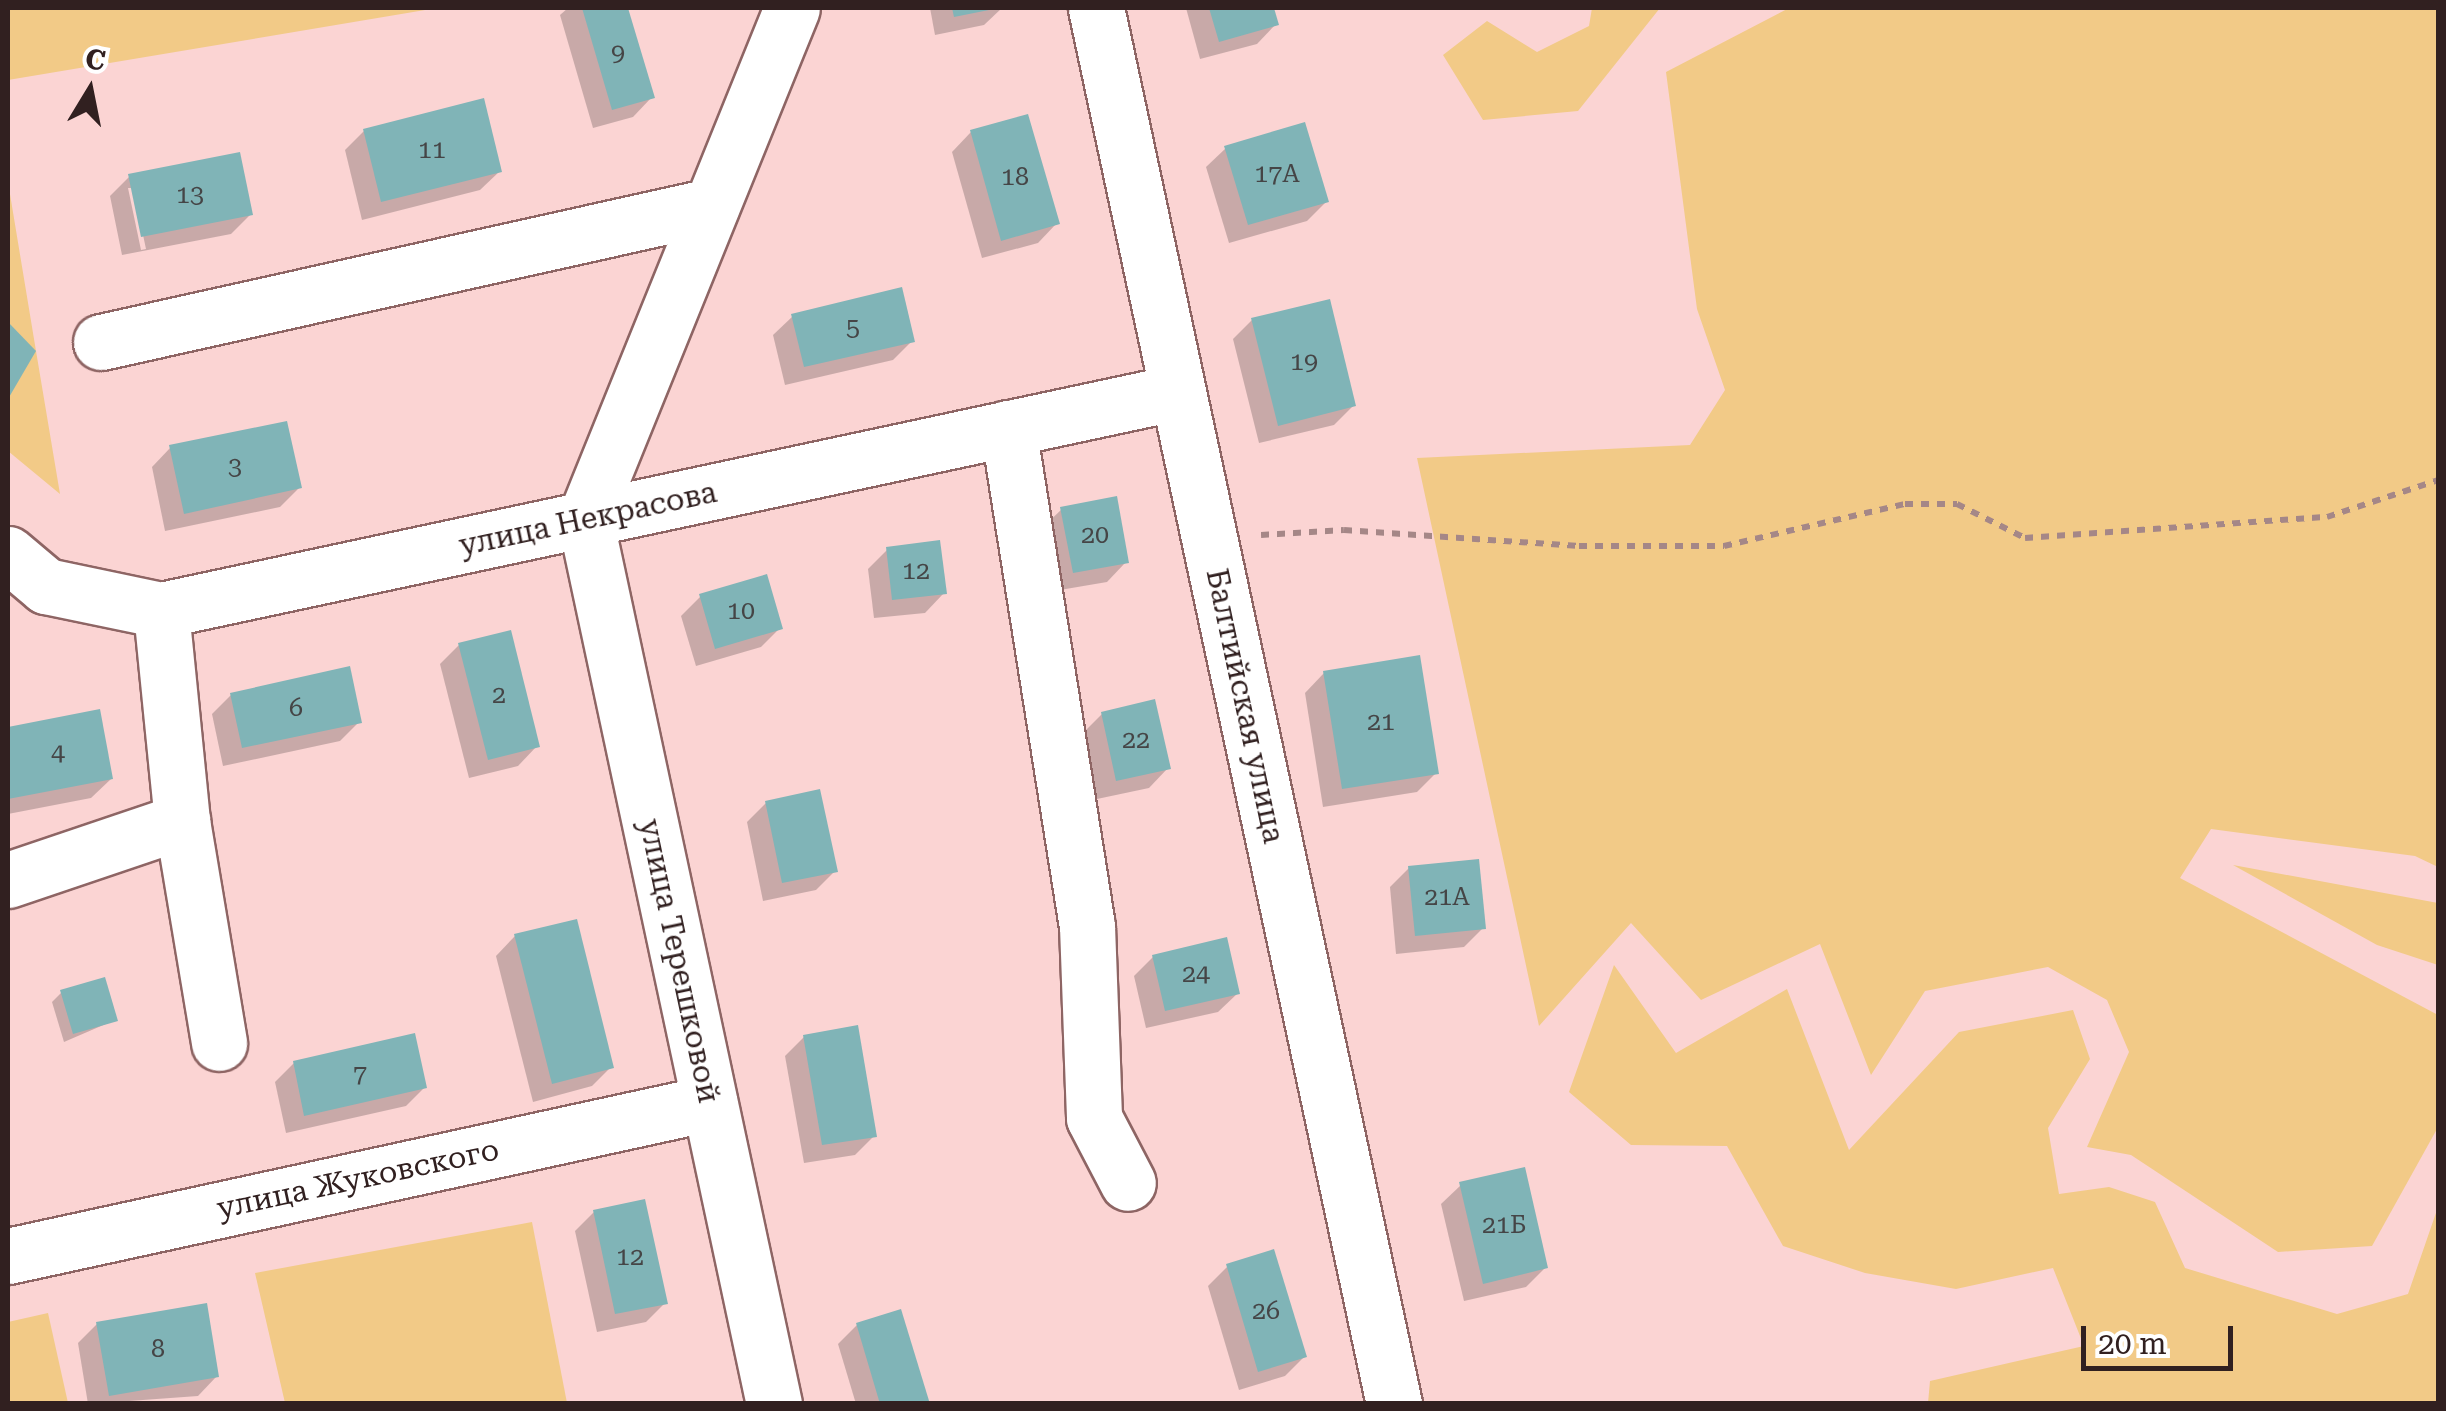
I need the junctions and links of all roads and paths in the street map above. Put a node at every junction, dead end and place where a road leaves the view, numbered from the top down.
1 (792, 8) edge
2 (1096, 8) edge
3 (712, 206) junction
4 (101, 342) dead end
5 (1178, 392) junction
6 (1008, 428) junction
7 (2438, 480) edge
8 (585, 519) junction
9 (1210, 538) junction
10 (8, 554) edge
11 (160, 610) junction
12 (182, 821) junction
13 (8, 880) edge
14 (219, 1044) dead end
15 (710, 1103) junction
16 (1128, 1183) dead end
17 (8, 1256) edge
18 (774, 1404) edge
19 (1394, 1404) edge

1 - 3 street
2 - 5 street, Балтийская улица
3 - 4 street
3 - 8 street
5 - 6 street, улица Некрасова
5 - 9 street, Балтийская улица
6 - 8 street, улица Некрасова
6 - 16 street
7 - 9 path
8 - 11 street, улица Некрасова
8 - 15 street, улица Терешковой
9 - 19 street, Балтийская улица
10 - 11 street, улица Некрасова
11 - 12 street
12 - 13 street
12 - 14 street
15 - 17 street, улица Жуковского
15 - 18 street, улица Терешковой

